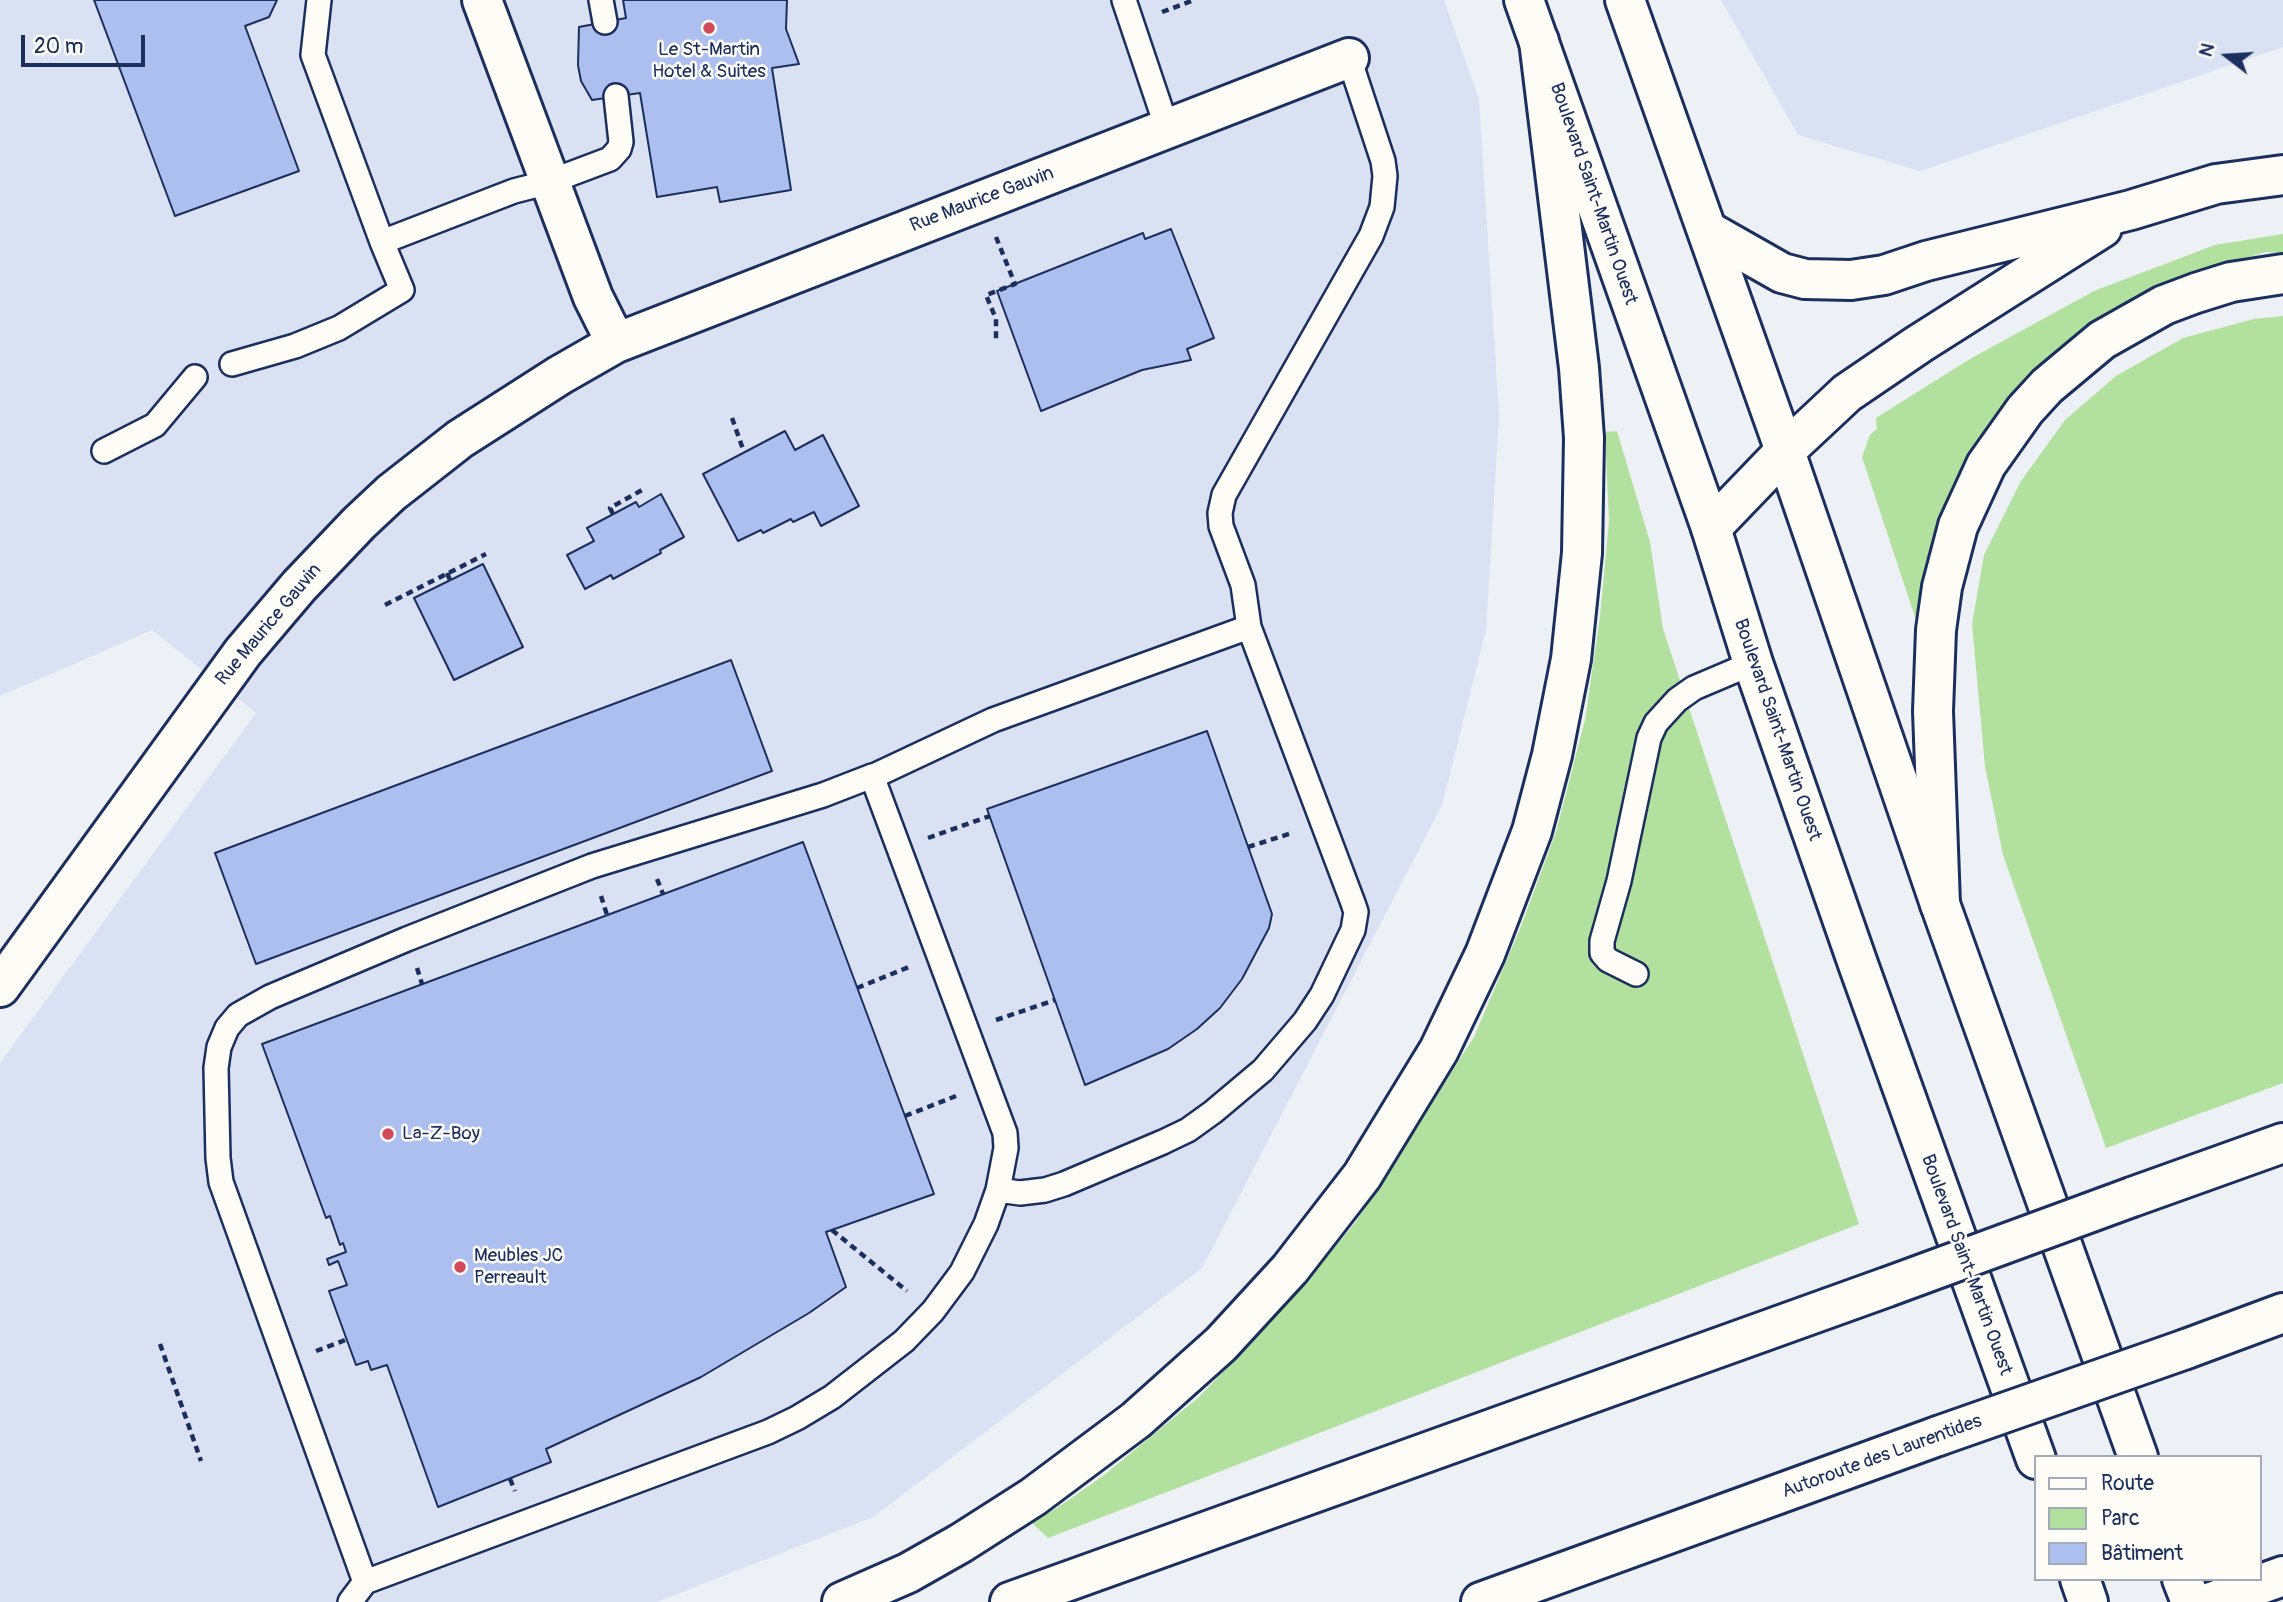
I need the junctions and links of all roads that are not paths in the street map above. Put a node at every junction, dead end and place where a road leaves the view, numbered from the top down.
1 (319, 0) edge
2 (482, 0) edge
3 (1124, 0) edge
4 (1524, 0) edge
5 (1625, 0) edge
6 (1539, 41) junction
7 (1349, 58) joint
8 (615, 96) dead end
9 (1167, 128) junction
10 (2283, 175) edge
11 (549, 181) junction
12 (2131, 210) junction
13 (1708, 231) junction
14 (383, 242) junction
15 (2283, 274) edge
16 (617, 343) junction
17 (232, 364) dead end
18 (195, 377) dead end
19 (104, 450) dead end
20 (1785, 451) junction
21 (1711, 528) junction
22 (1249, 627) junction
23 (1753, 663) junction
24 (872, 776) junction
25 (1940, 904) junction
26 (1636, 974) dead end
27 (0, 987) edge
28 (2283, 1143) edge
29 (998, 1190) junction
30 (2283, 1313) edge
31 (2137, 1455) edge
32 (2035, 1456) edge
33 (2278, 1578) edge
34 (2081, 1581) edge
35 (2183, 1581) edge
36 (365, 1582) junction
37 (349, 1602) edge
38 (842, 1602) edge
39 (1010, 1602) edge
40 (1481, 1602) edge
41 (2088, 1602) edge
42 (2190, 1602) edge
43 (2211, 1602) edge

1 - 14 lane
2 - 11 main road
3 - 9 lane
4 - 6 main road, Boulevard Saint-Martin Ouest
5 - 13 main road
6 - 21 main road, Boulevard Saint-Martin Ouest
6 - 38 main road
7 - 9 main road, Rue Maurice Gauvin
7 - 22 lane
8 - 11 lane
9 - 16 main road, Rue Maurice Gauvin
10 - 12 main road
11 - 14 lane
11 - 16 main road
12 - 13 main road
12 - 20 main road
13 - 20 main road
14 - 17 lane
15 - 25 main road
16 - 27 main road, Rue Maurice Gauvin
18 - 19 lane
20 - 21 main road
20 - 25 main road
21 - 23 main road, Boulevard Saint-Martin Ouest
22 - 24 lane
22 - 29 lane
23 - 26 lane
23 - 32 main road, Boulevard Saint-Martin Ouest
24 - 29 lane
24 - 36 lane
25 - 31 main road
28 - 39 main road, bridge
29 - 36 lane
30 - 40 main road, Autoroute des Laurentides, bridge
33 - 43 main road
34 - 41 main road
35 - 42 main road
36 - 37 lane

